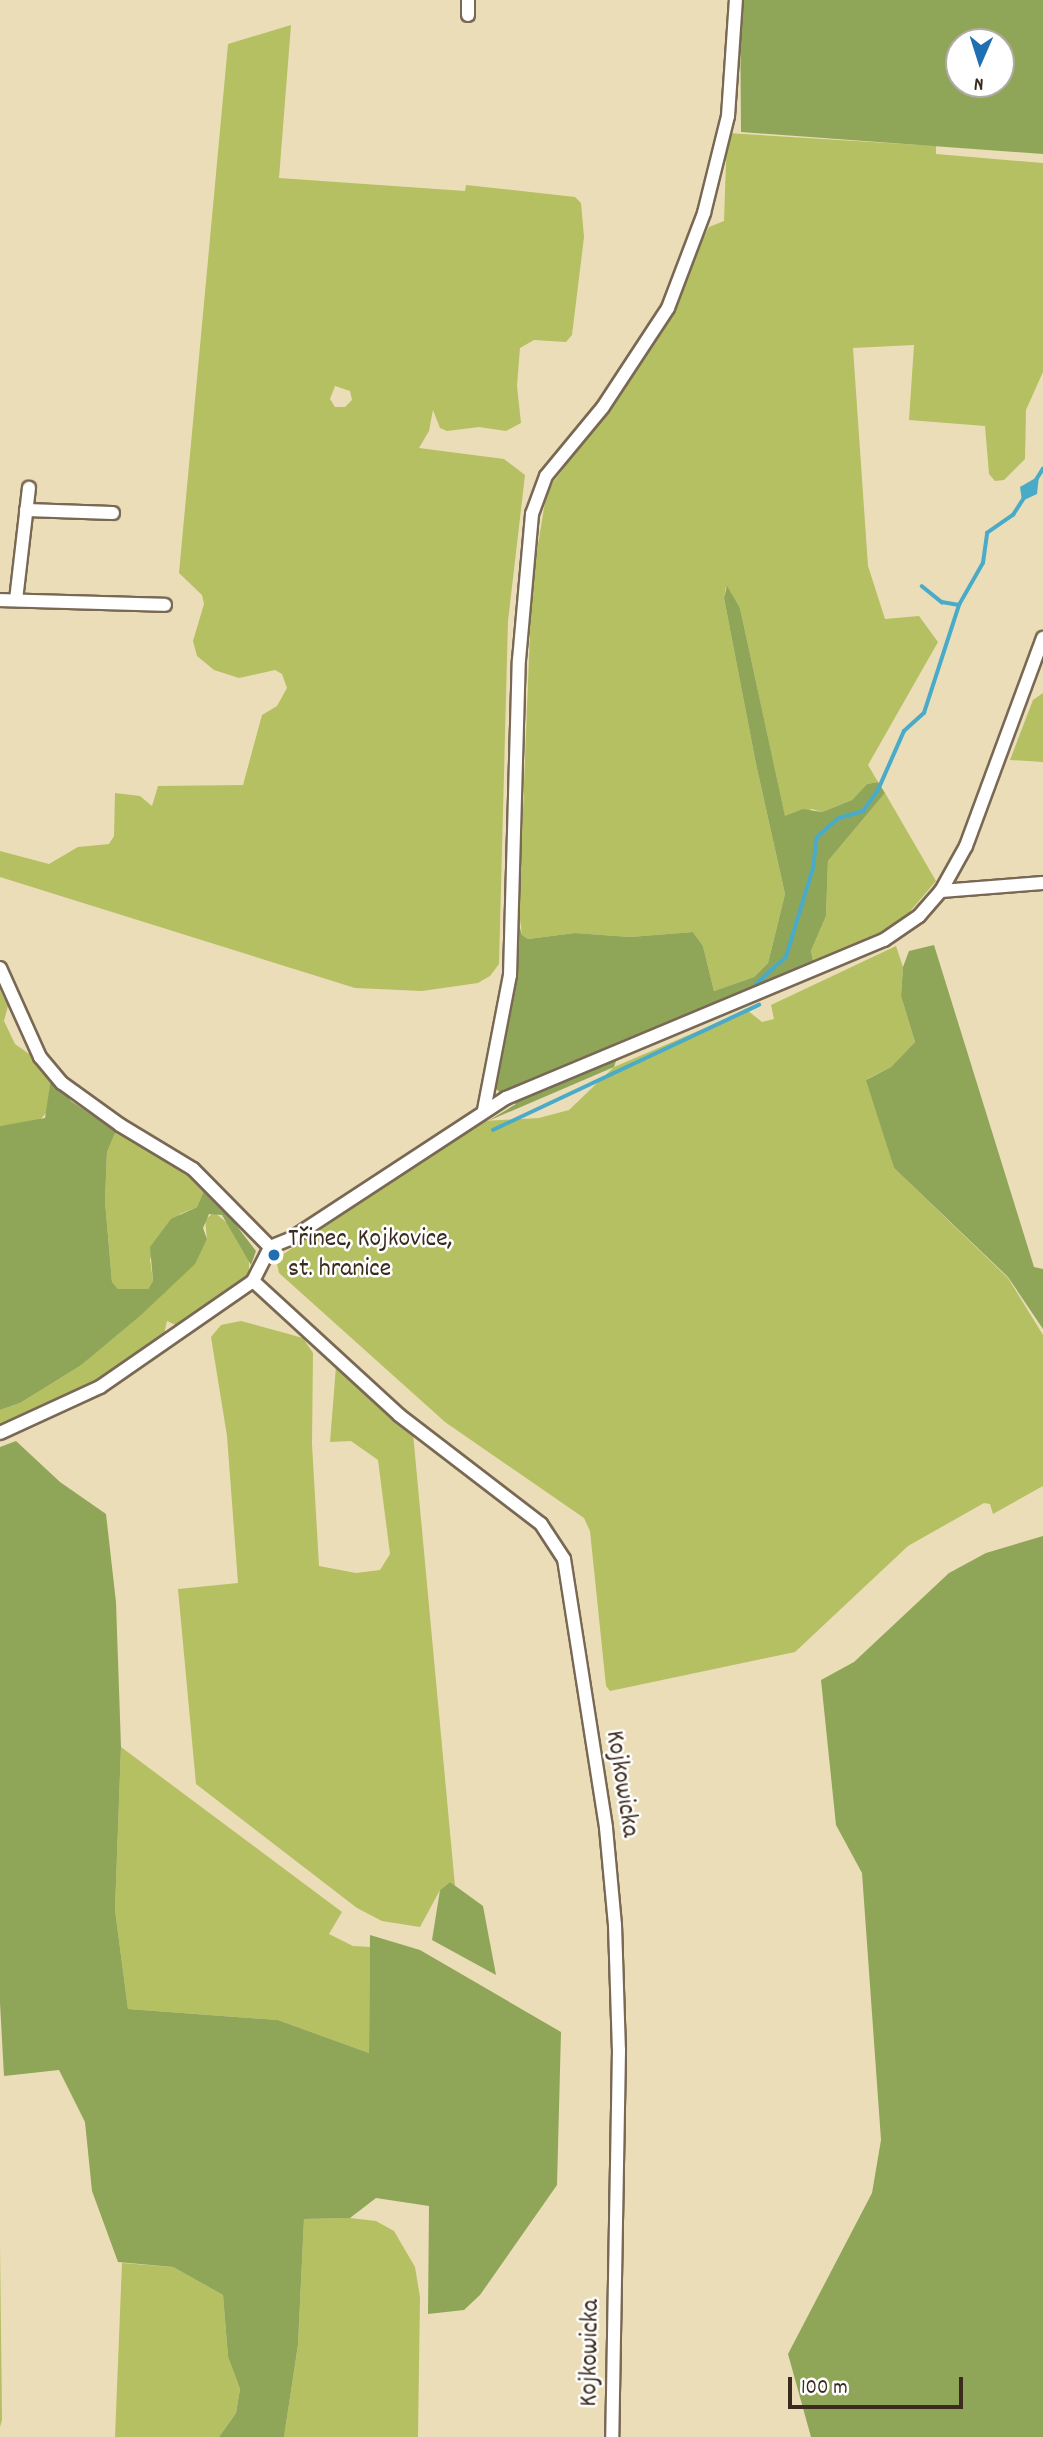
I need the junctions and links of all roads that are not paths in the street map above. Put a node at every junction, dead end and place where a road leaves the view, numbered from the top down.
1 (468, 0) edge
2 (736, 0) edge
3 (468, 15) dead end
4 (29, 488) dead end
5 (26, 510) junction
6 (113, 513) dead end
7 (0, 600) edge
8 (16, 600) junction
9 (165, 605) dead end
10 (1043, 638) edge
11 (1043, 883) edge
12 (941, 891) junction
13 (0, 968) edge
14 (484, 1110) junction
15 (270, 1247) junction
16 (253, 1281) junction
17 (0, 1433) edge
18 (612, 2437) edge

1 - 3 street
2 - 14 street
4 - 5 street
5 - 6 street
5 - 8 street
7 - 8 street
8 - 9 street
10 - 12 street
11 - 12 street
12 - 14 street
13 - 15 street
14 - 15 street
15 - 16 street
16 - 17 street
16 - 18 street, Kojkowicka

